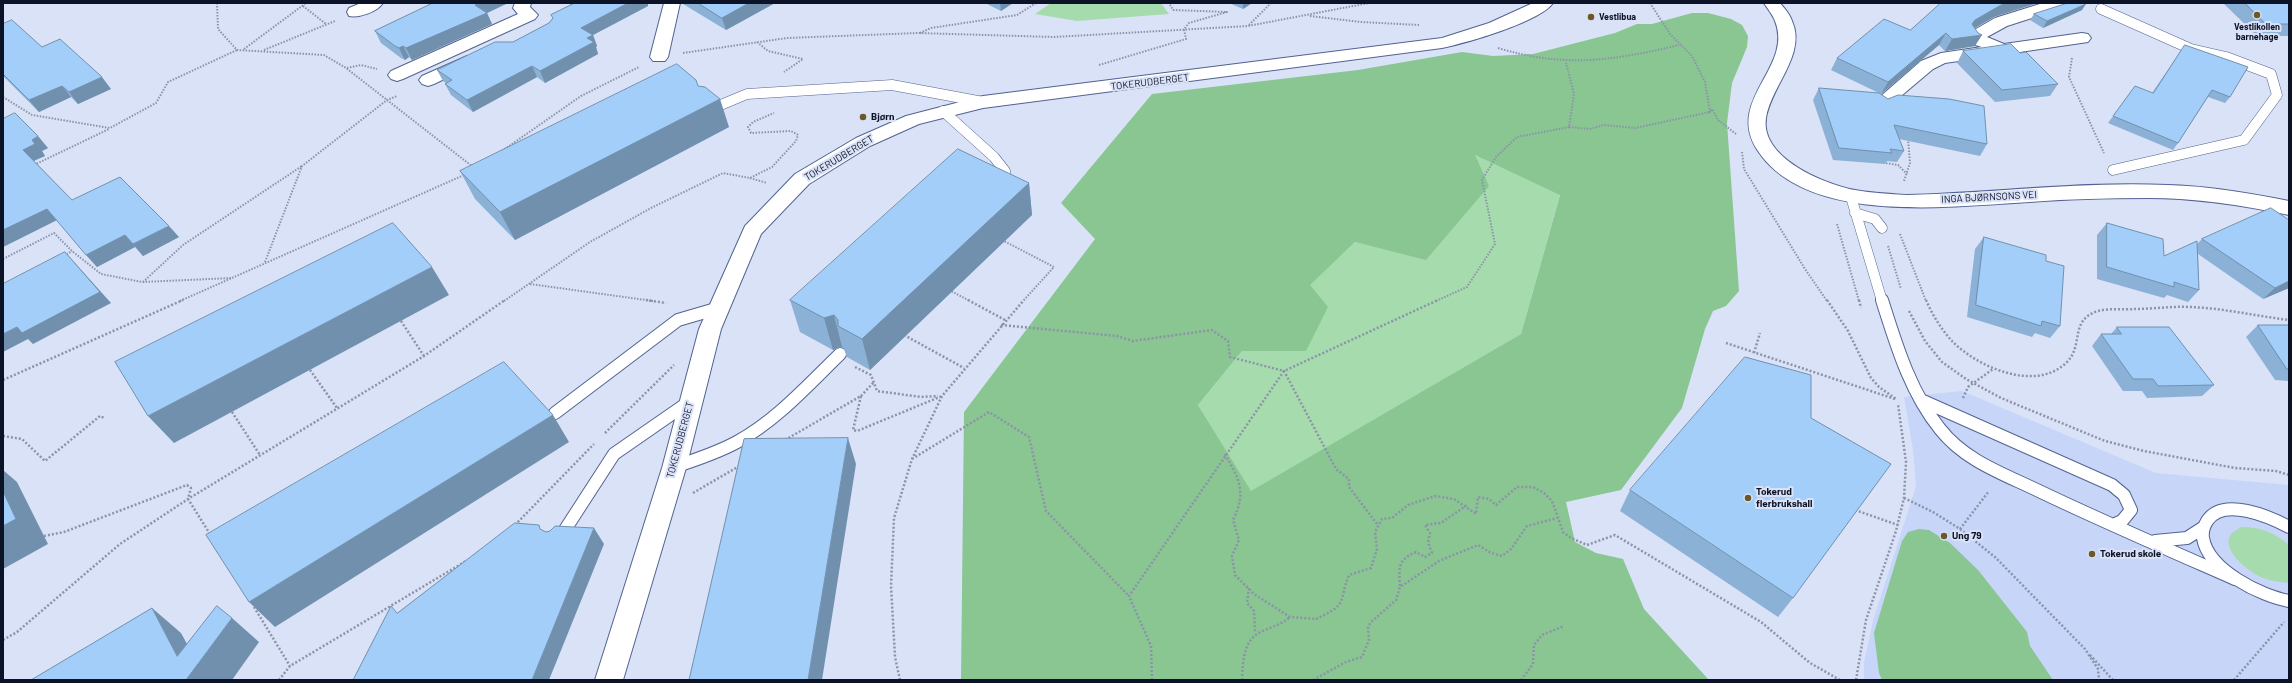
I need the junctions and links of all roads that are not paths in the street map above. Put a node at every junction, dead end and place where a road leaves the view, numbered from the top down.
1 (375, 3) edge
2 (672, 3) edge
3 (1545, 3) edge
4 (1772, 3) edge
5 (2060, 3) edge
6 (2101, 9) dead end
7 (355, 12) road end
8 (531, 14) edge
9 (483, 37) junction
10 (2082, 38) road end
11 (1978, 40) junction
12 (2004, 48) junction
13 (1936, 54) junction
14 (660, 57) road end
15 (397, 75) road end
16 (428, 80) road end
17 (983, 102) junction
18 (1882, 103) edge
19 (711, 109) edge
20 (943, 111) junction
21 (2113, 170) road end
22 (1007, 192) edge
23 (1853, 205) junction
24 (2289, 208) edge
25 (1882, 228) road end
26 (719, 308) junction
27 (840, 354) edge
28 (1922, 400) junction
29 (690, 401) junction
30 (555, 413) dead end
31 (674, 468) junction
32 (2113, 525) junction
33 (2204, 527) junction
34 (2289, 527) edge
35 (2149, 540) junction
36 (558, 541) edge
37 (2235, 579) junction
38 (2289, 601) edge
39 (609, 680) edge

1 - 7 street
2 - 14 street
3 - 17 street, TOKERUDBERGET
4 - 23 street, INGA BJØRNSONS VEI
5 - 11 street
6 - 21 lane
8 - 9 street
9 - 15 street
9 - 16 street
10 - 12 street
11 - 12 street
11 - 13 street
12 - 13 street
13 - 18 street
17 - 19 lane
17 - 20 street, TOKERUDBERGET
20 - 22 lane
20 - 26 street, TOKERUDBERGET
23 - 24 street, INGA BJØRNSONS VEI
23 - 25 lane
23 - 28 lane
26 - 29 street, TOKERUDBERGET
26 - 30 lane
27 - 31 lane
28 - 32 lane
28 - 32 lane
29 - 31 street, TOKERUDBERGET
29 - 36 lane
31 - 39 street, TOKERUDBERGET
32 - 35 lane
33 - 34 lane
33 - 35 lane
33 - 37 lane
35 - 37 lane
37 - 38 lane

